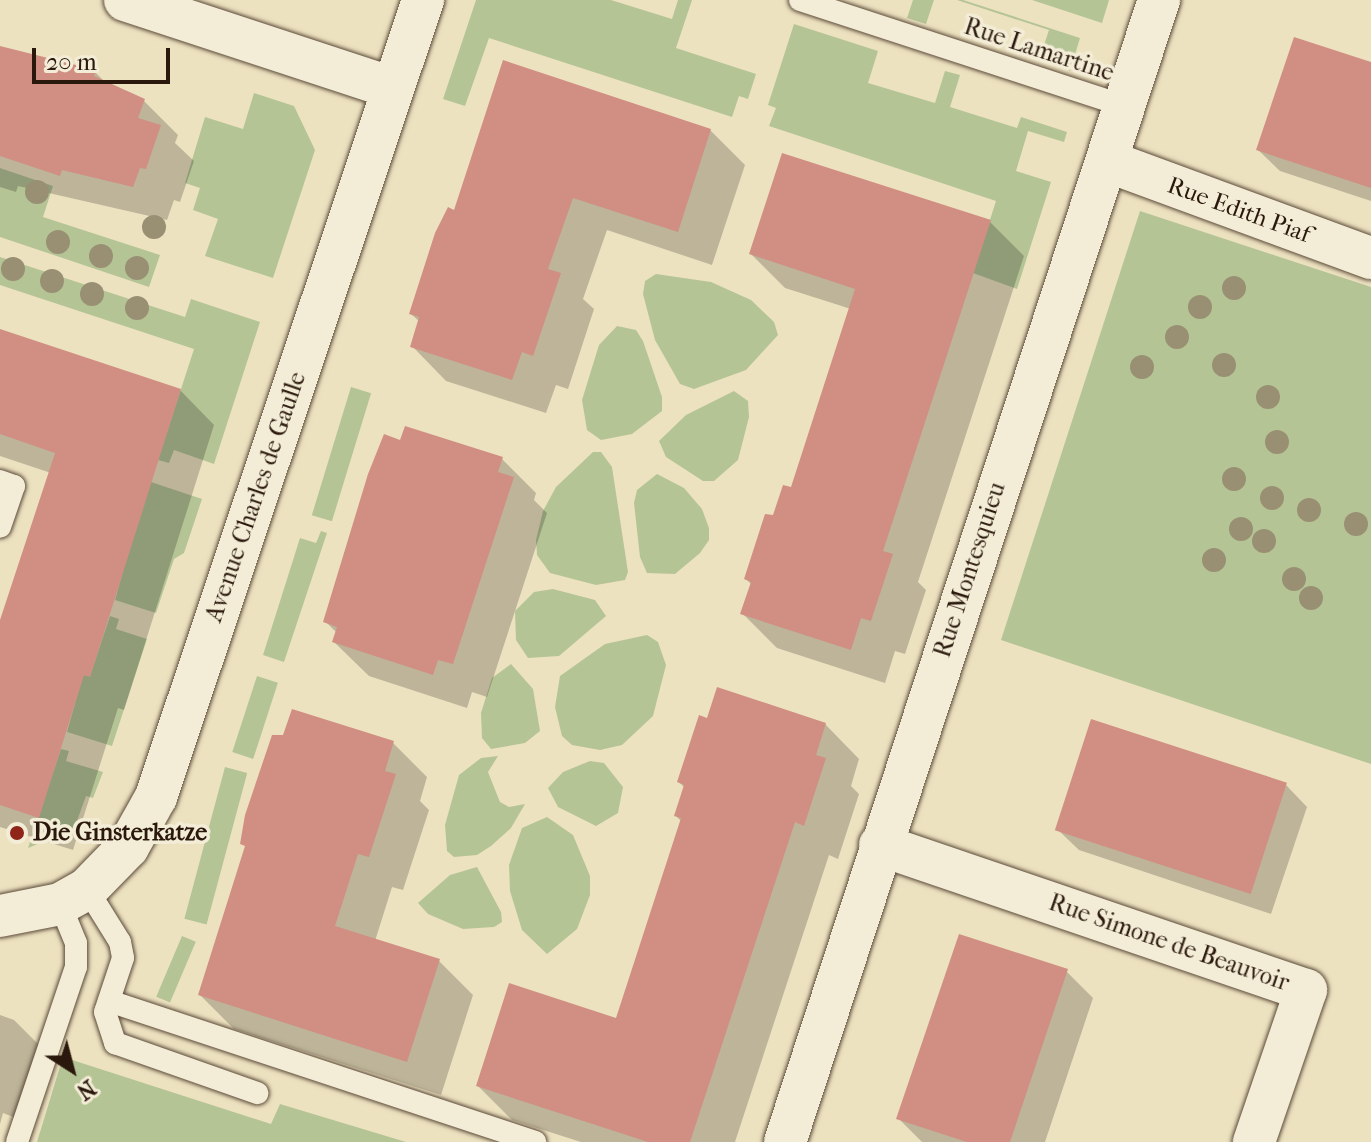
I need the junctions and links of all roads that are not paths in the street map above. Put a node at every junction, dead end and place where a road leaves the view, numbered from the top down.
1 (125, 0) edge
2 (423, 0) edge
3 (800, 0) edge
4 (1159, 0) edge
5 (393, 88) junction
6 (1125, 106) junction
7 (1107, 161) junction
8 (1371, 258) edge
9 (0, 481) edge
10 (0, 527) edge
11 (880, 845) junction
12 (73, 896) junction
13 (0, 916) edge
14 (109, 1001) junction
15 (257, 1093) dead end
16 (17, 1142) edge
17 (535, 1142) edge
18 (785, 1142) edge
19 (1254, 1142) edge

1 - 5 street
2 - 5 street, Avenue Charles de Gaulle
3 - 6 lane, Rue Lamartine
4 - 6 street, Rue Montesquieu
5 - 12 street, Avenue Charles de Gaulle
6 - 7 street, Rue Montesquieu
7 - 8 street, Rue Edith Piaf
7 - 11 street, Rue Montesquieu
9 - 10 lane
11 - 18 street, Rue Montesquieu
11 - 19 street, Rue Simone de Beauvoir
12 - 13 street
12 - 14 lane
12 - 16 lane
14 - 15 lane
14 - 17 lane

